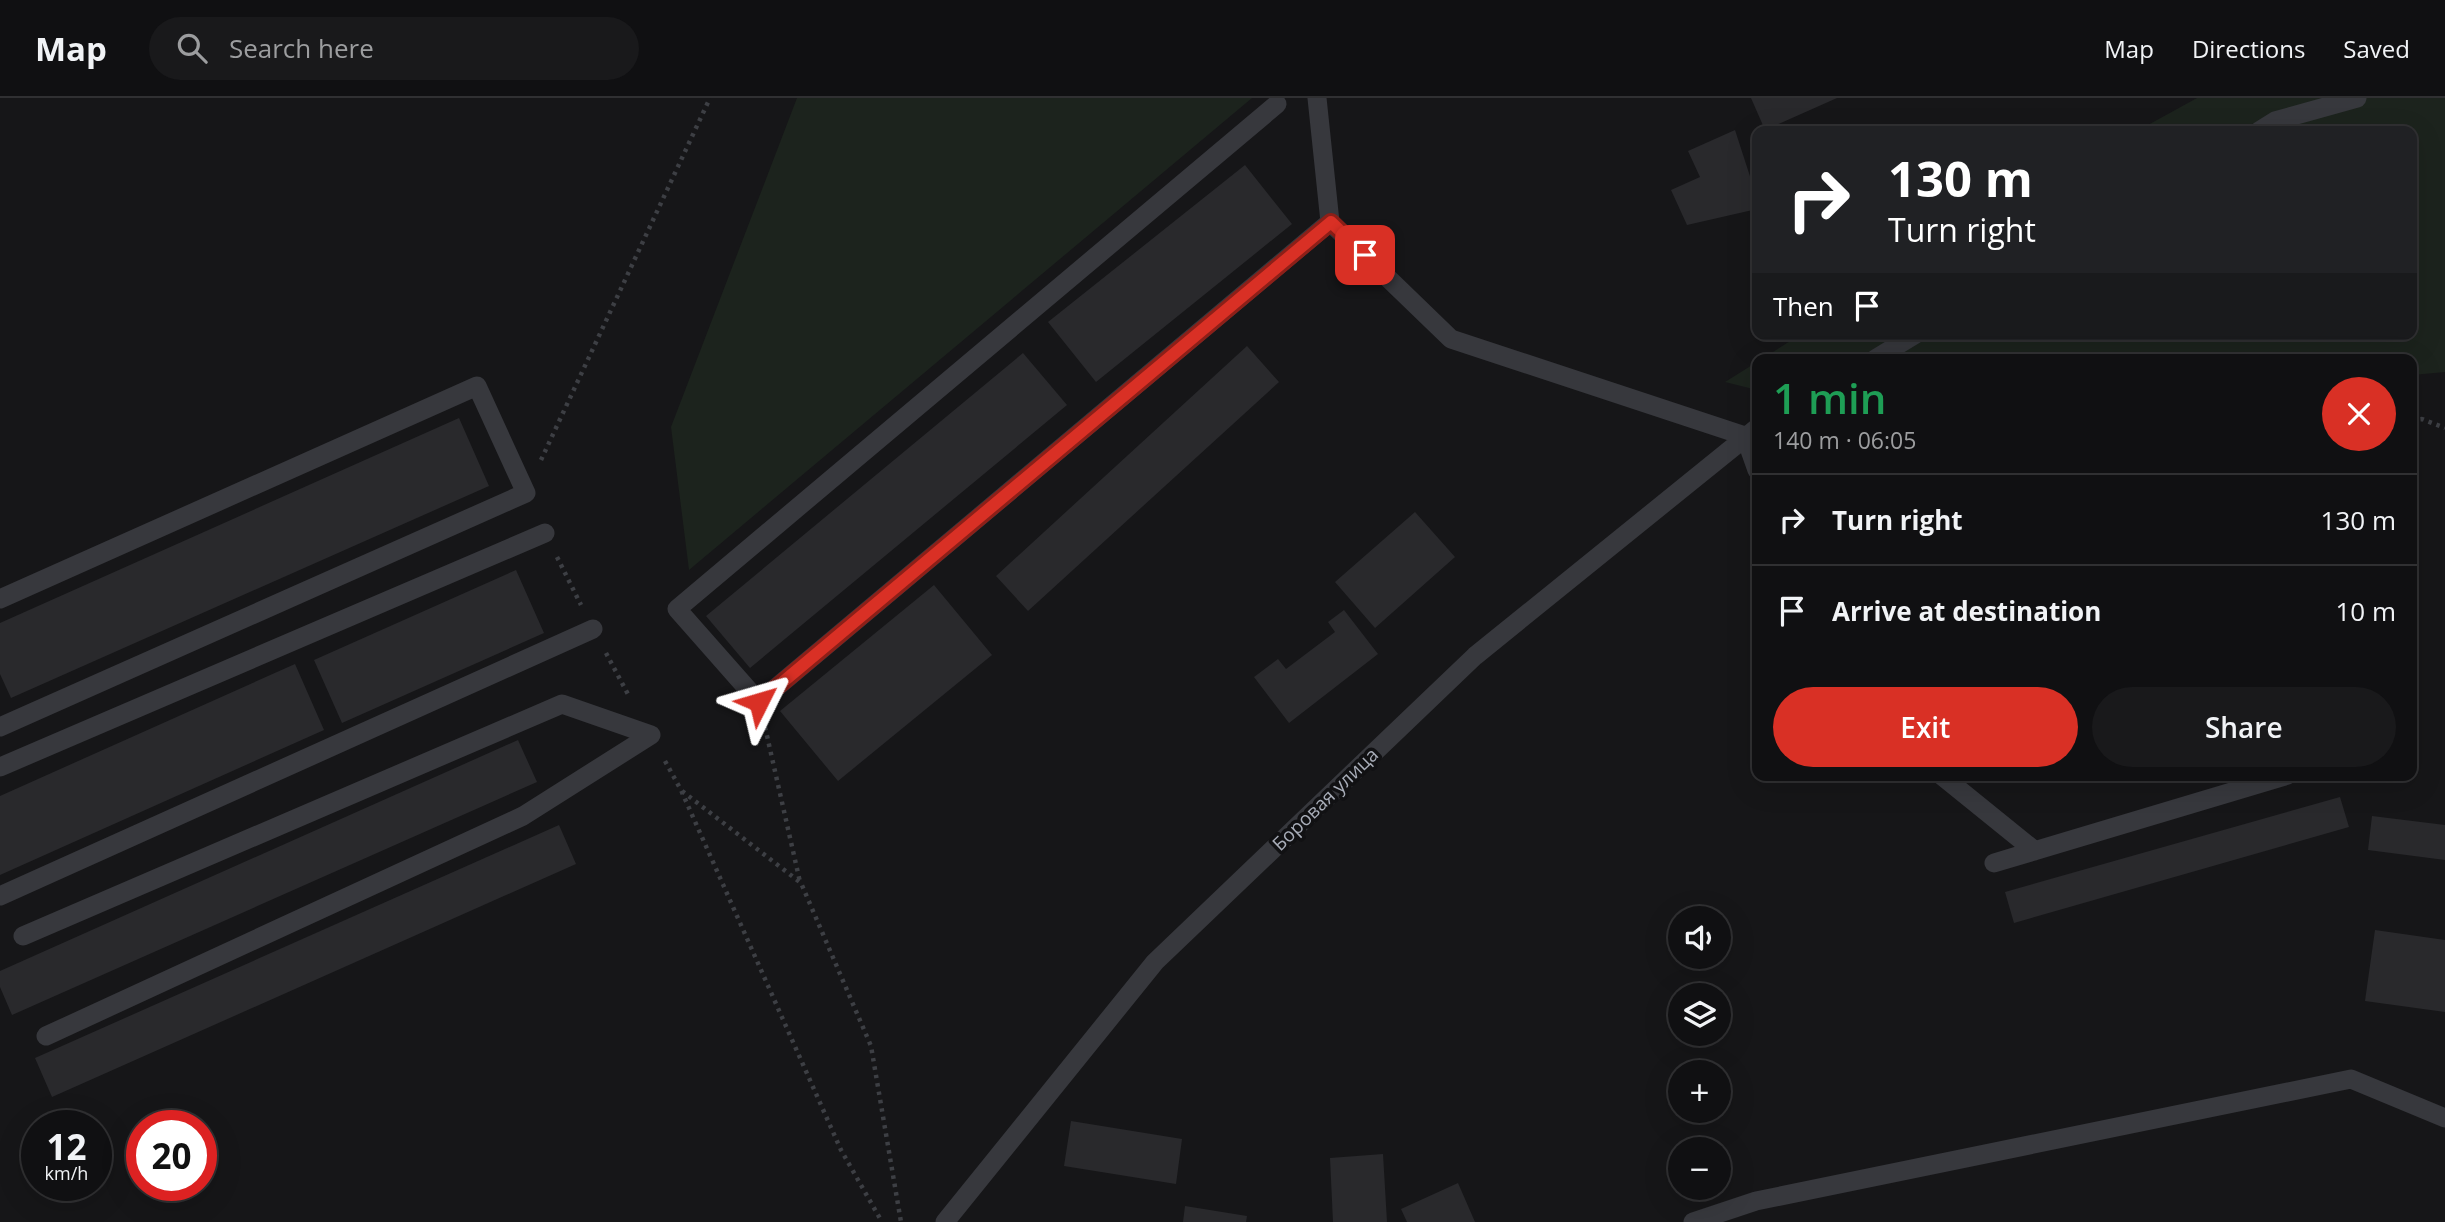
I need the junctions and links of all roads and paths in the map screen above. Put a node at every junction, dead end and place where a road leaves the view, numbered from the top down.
1 (710, 98) edge
2 (1317, 98) edge
3 (2357, 98) edge
4 (1277, 104) dead end
5 (2268, 126) edge
6 (1331, 222) junction
7 (1906, 340) edge
8 (1883, 354) edge
9 (2417, 420) edge
10 (2445, 428) edge
11 (1751, 432) edge
12 (526, 493) junction
13 (545, 533) joint
14 (0, 599) edge
15 (593, 629) junction
16 (759, 702) junction
17 (0, 727) edge
18 (651, 736) junction
19 (0, 767) edge
20 (1948, 781) edge
21 (2268, 781) edge
22 (681, 790) junction
23 (2035, 851) junction
24 (1994, 863) dead end
25 (801, 883) junction
26 (0, 896) edge
27 (23, 936) dead end
28 (46, 1036) dead end
29 (2445, 1118) edge
30 (882, 1222) edge
31 (901, 1222) edge
32 (945, 1222) edge
33 (1693, 1222) edge

1 - 12 path
2 - 6 lane
3 - 5 lane
4 - 16 lane
6 - 11 lane
6 - 16 lane
7 - 8 lane
9 - 10 path
11 - 32 lane, Боровая улица
12 - 14 lane
12 - 17 lane
13 - 15 path
13 - 19 lane
15 - 18 path
15 - 26 lane
16 - 25 path
18 - 22 path
18 - 27 lane
18 - 28 lane
20 - 23 lane
21 - 23 lane
22 - 25 path
22 - 30 path
23 - 24 lane
25 - 31 path
29 - 33 lane

